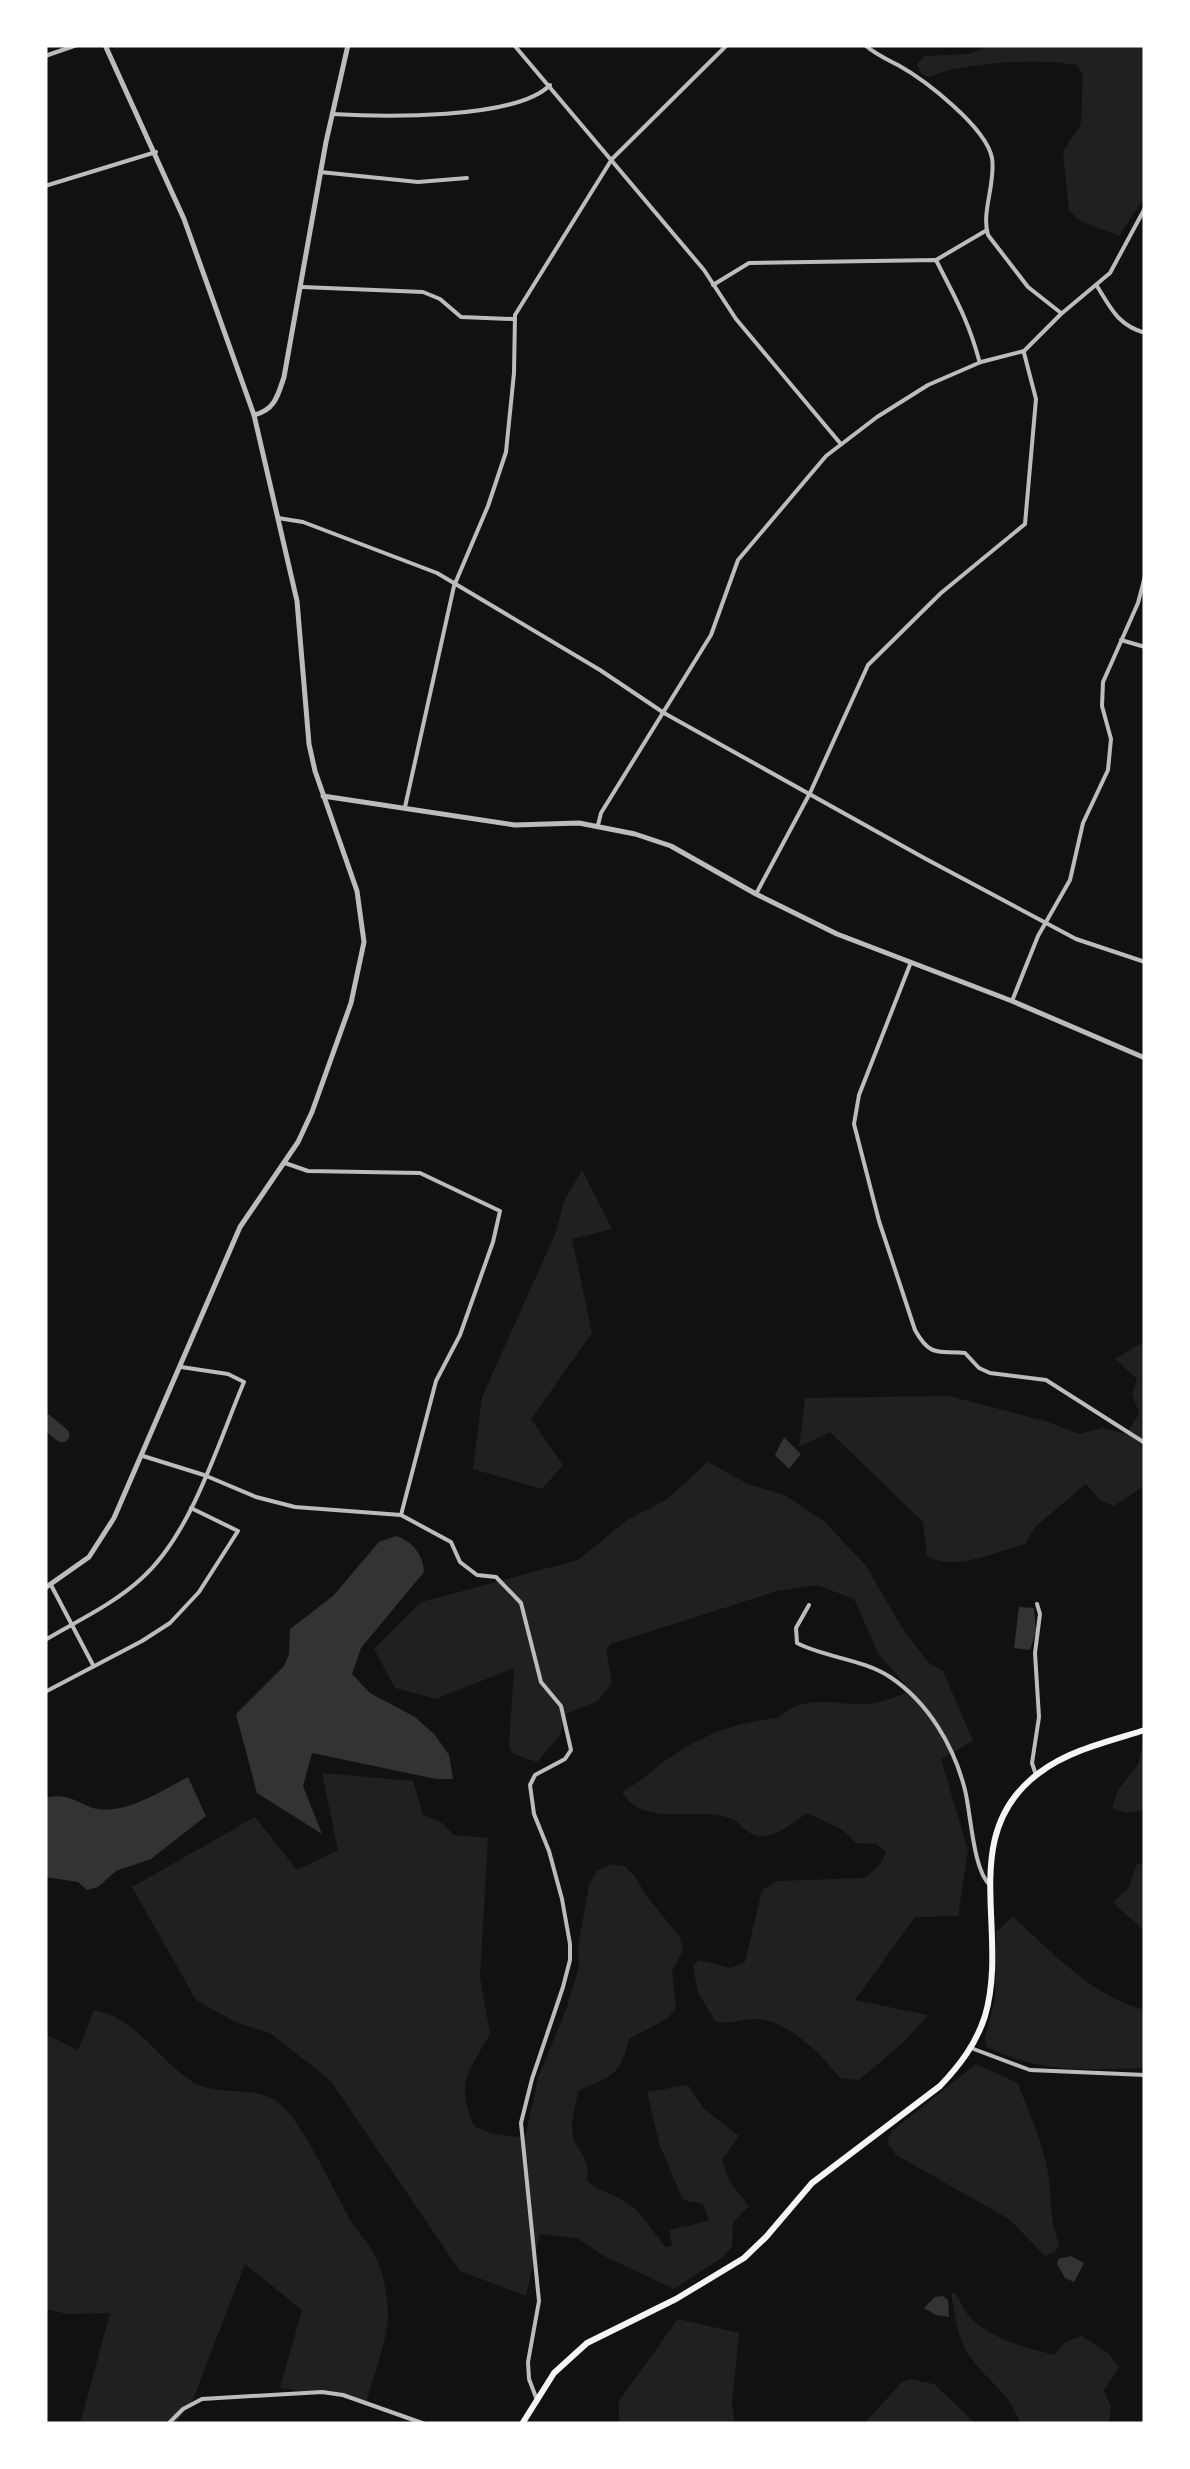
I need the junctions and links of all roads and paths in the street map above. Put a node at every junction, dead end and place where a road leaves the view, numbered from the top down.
1 (77, 45) edge
2 (105, 45) edge
3 (348, 45) edge
4 (514, 45) edge
5 (727, 45) edge
6 (864, 45) edge
7 (45, 56) edge
8 (550, 85) junction
9 (332, 114) junction
10 (156, 152) junction
11 (612, 159) junction
12 (320, 172) junction
13 (467, 178) dead end
14 (45, 186) edge
15 (1145, 208) edge
16 (986, 230) junction
17 (936, 260) junction
18 (1096, 284) junction
19 (713, 285) junction
20 (302, 287) junction
21 (1061, 314) junction
22 (514, 319) junction
23 (1145, 333) edge
24 (1024, 351) junction
25 (980, 362) junction
26 (254, 415) junction
27 (840, 443) junction
28 (278, 518) junction
29 (1145, 576) edge
30 (454, 586) junction
31 (1120, 640) junction
32 (1145, 647) edge
33 (664, 713) junction
34 (810, 794) junction
35 (323, 796) junction
36 (405, 808) junction
37 (598, 826) junction
38 (756, 894) junction
39 (1044, 923) junction
40 (911, 962) junction
41 (1145, 962) edge
42 (1012, 1001) junction
43 (1145, 1058) edge
44 (285, 1162) junction
45 (181, 1366) junction
46 (1145, 1443) edge
47 (143, 1456) junction
48 (204, 1475) junction
49 (190, 1508) junction
50 (401, 1515) junction
51 (45, 1575) edge
52 (48, 1587) edge
53 (1036, 1604) dead end
54 (808, 1605) dead end
55 (72, 1624) junction
56 (45, 1640) edge
57 (94, 1666) junction
58 (45, 1692) edge
59 (1145, 1730) edge
60 (1036, 1775) junction
61 (990, 1885) junction
62 (971, 2048) junction
63 (1145, 2075) edge
64 (537, 2400) junction
65 (168, 2424) edge
66 (425, 2424) edge
67 (522, 2424) edge

1 - 7 street
2 - 10 street
3 - 9 street
4 - 8 street
5 - 11 street
6 - 16 street
8 - 9 street
8 - 11 street
9 - 12 street
10 - 14 street
10 - 26 street
11 - 19 street
11 - 22 street
12 - 13 street
12 - 20 street
15 - 18 street
16 - 17 street
16 - 21 street
17 - 19 street
17 - 25 street
18 - 21 street
18 - 23 street
19 - 27 street
20 - 22 street
20 - 26 street
21 - 24 street
22 - 30 street
24 - 25 street
24 - 34 street
25 - 27 street
26 - 28 street
27 - 33 street
28 - 30 street
28 - 35 street
29 - 31 street
30 - 33 street
30 - 36 street
31 - 32 street
31 - 39 street
33 - 34 street
33 - 37 street
34 - 38 street
34 - 39 street
35 - 36 street
35 - 44 street
36 - 37 street
37 - 38 street
38 - 40 street
39 - 41 street
39 - 42 street
40 - 42 street
40 - 46 street
42 - 43 street
44 - 45 street
44 - 50 street
45 - 47 street
45 - 48 street
47 - 48 street
47 - 52 street
48 - 49 street
48 - 50 street
49 - 55 street
49 - 57 street
50 - 64 street
51 - 52 street
52 - 55 street
53 - 60 street
54 - 61 street
55 - 56 street
55 - 57 street
57 - 58 street
59 - 60 main road
60 - 61 main road
61 - 62 main road
62 - 63 street
62 - 64 main road
64 - 67 main road
65 - 66 street

